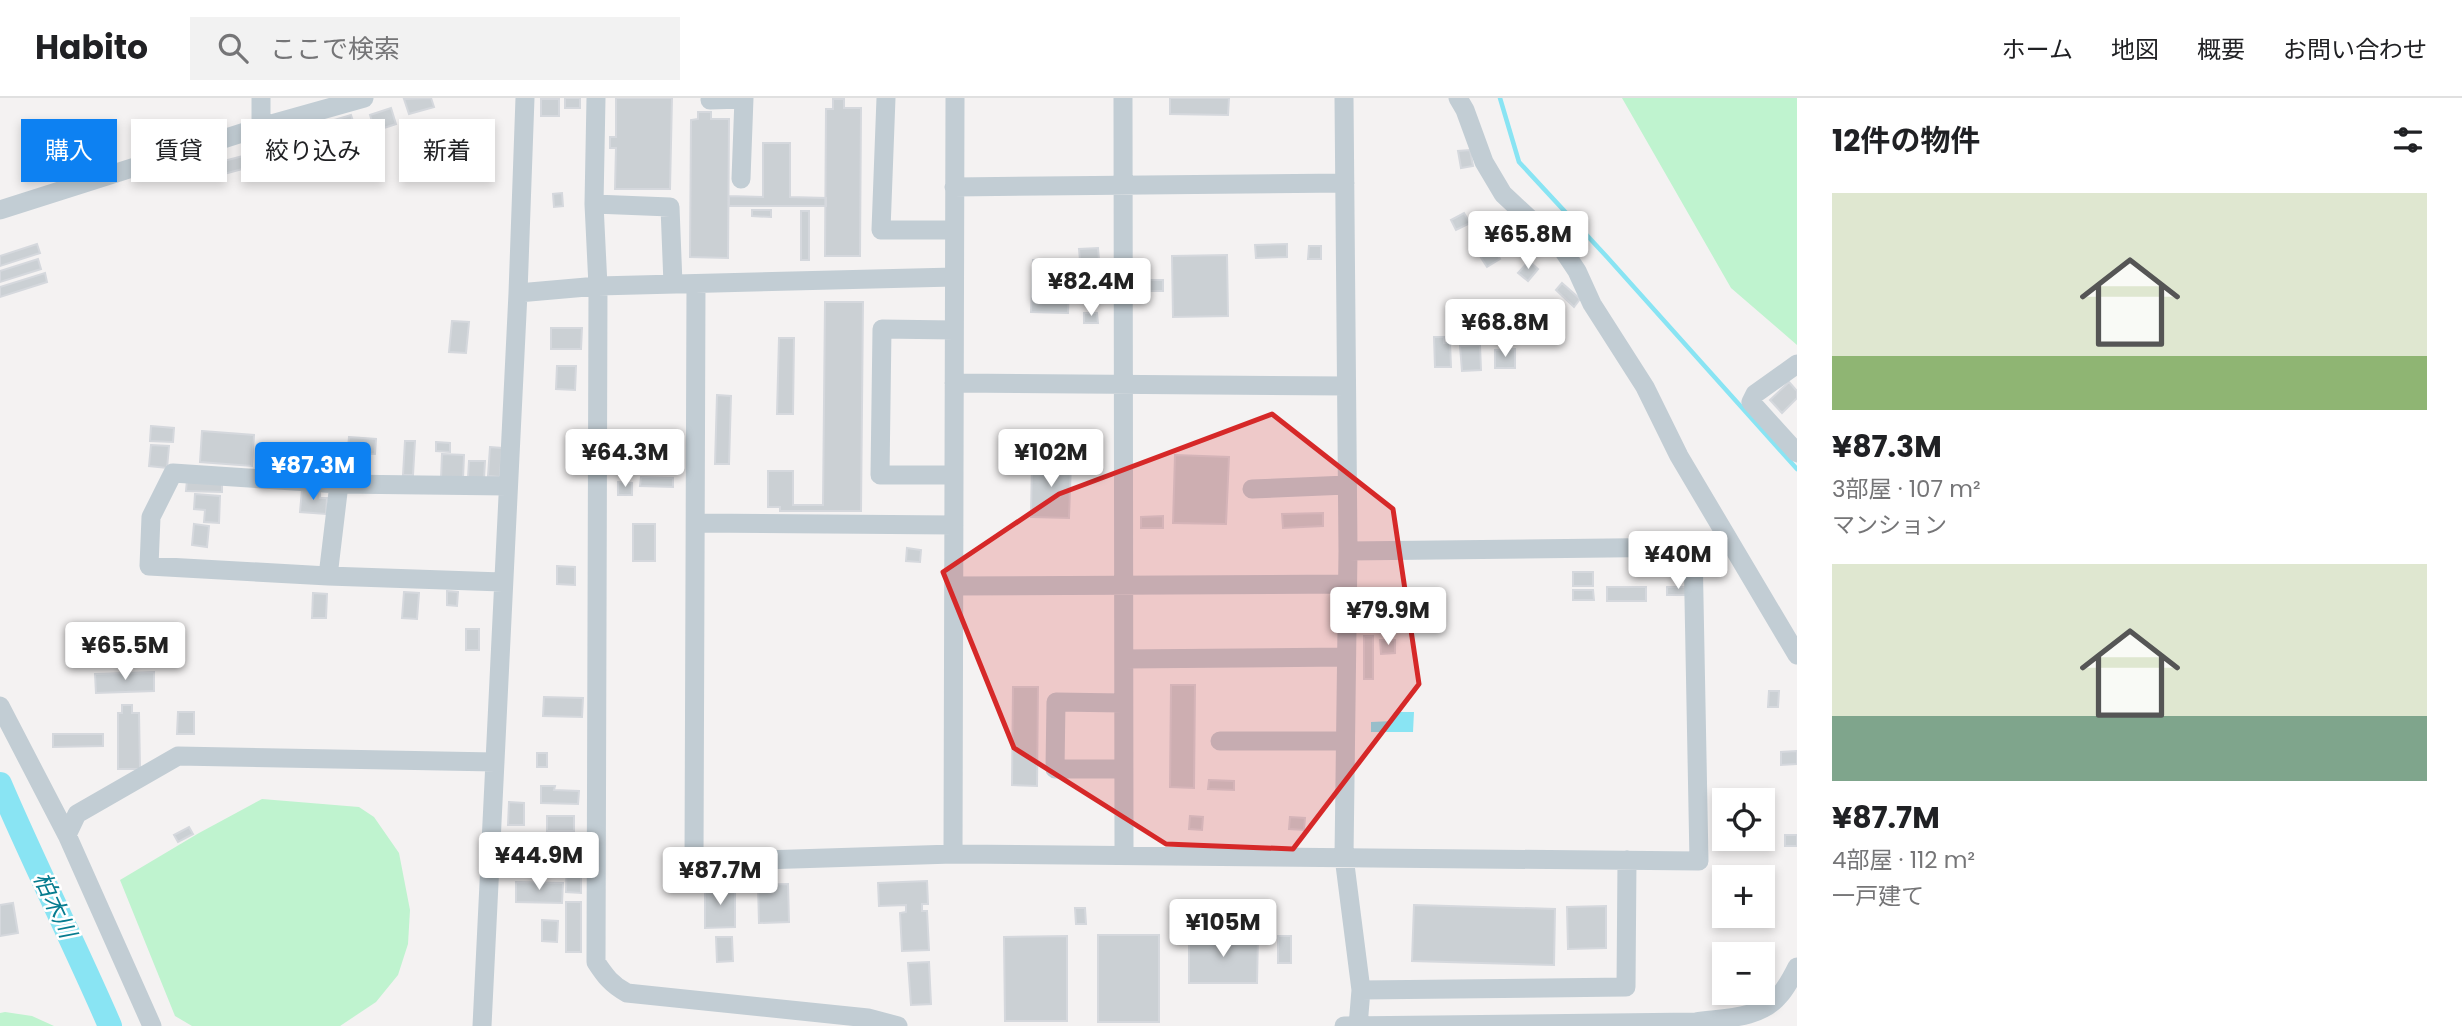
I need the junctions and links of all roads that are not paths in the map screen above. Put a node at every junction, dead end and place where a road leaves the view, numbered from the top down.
1 (261, 98) edge
2 (524, 98) edge
3 (596, 98) edge
4 (886, 98) edge
5 (955, 98) edge
6 (1123, 98) edge
7 (1345, 98) edge
8 (1458, 98) edge
9 (356, 99) edge
10 (744, 99) edge
11 (710, 100) dead end
12 (261, 119) edge
13 (288, 119) edge
14 (241, 133) edge
15 (741, 179) dead end
16 (1345, 183) junction
17 (1123, 184) junction
18 (954, 187) junction
19 (594, 204) junction
20 (0, 210) edge
21 (954, 230) junction
22 (954, 277) junction
23 (673, 284) junction
24 (696, 284) junction
25 (591, 287) junction
26 (518, 293) junction
27 (954, 330) junction
28 (1797, 363) edge
29 (954, 383) junction
30 (1123, 384) junction
31 (1346, 386) junction
32 (1797, 453) edge
33 (954, 475) junction
34 (339, 484) junction
35 (1347, 485) junction
36 (507, 486) junction
37 (1252, 489) dead end
38 (1714, 516) junction
39 (696, 523) junction
40 (954, 525) junction
41 (1693, 547) junction
42 (1348, 551) junction
43 (328, 576) junction
44 (502, 582) junction
45 (1347, 584) junction
46 (1124, 585) junction
47 (954, 586) junction
48 (1797, 655) edge
49 (1346, 657) junction
50 (1124, 659) junction
51 (1124, 703) junction
52 (0, 706) edge
53 (1220, 741) dead end
54 (1345, 741) junction
55 (495, 762) junction
56 (1124, 769) junction
57 (67, 835) junction
58 (953, 855) junction
59 (1124, 855) junction
60 (1344, 857) junction
61 (1627, 860) junction
62 (1797, 967) edge
63 (1361, 990) junction
64 (152, 1026) edge
65 (482, 1026) edge
66 (898, 1026) edge
67 (1353, 1026) edge

1 - 12 street
2 - 26 street
3 - 19 street
4 - 21 street
5 - 18 street
6 - 17 street
7 - 16 street
8 - 38 street
9 - 13 street
10 - 11 street
10 - 15 street
14 - 20 street
16 - 17 street
16 - 31 street
17 - 18 street
17 - 30 street
18 - 21 street
19 - 23 street
19 - 25 street
21 - 22 street
22 - 24 street
22 - 27 street
23 - 24 street
23 - 25 street
24 - 39 street
25 - 26 street
25 - 66 street
26 - 36 street
27 - 29 street
27 - 33 street
28 - 32 street
29 - 30 street
29 - 33 street
30 - 31 street
30 - 46 street
31 - 35 street
33 - 40 street
34 - 36 street
34 - 43 street
34 - 43 street
35 - 37 street
35 - 42 street
36 - 44 street
38 - 41 street
38 - 48 street
39 - 40 street
39 - 58 street
40 - 47 street
41 - 42 street
41 - 61 street
42 - 45 street
43 - 44 street
44 - 55 street
45 - 46 street
45 - 49 street
46 - 47 street
46 - 50 street
47 - 58 street
49 - 50 street
49 - 54 street
50 - 51 street
51 - 56 street
51 - 56 street
52 - 57 street
53 - 54 street
54 - 60 street
55 - 57 street
55 - 65 street
56 - 59 street
57 - 64 street
58 - 59 street
59 - 60 street
60 - 61 street
60 - 63 street
61 - 63 street
62 - 67 street
63 - 67 street

